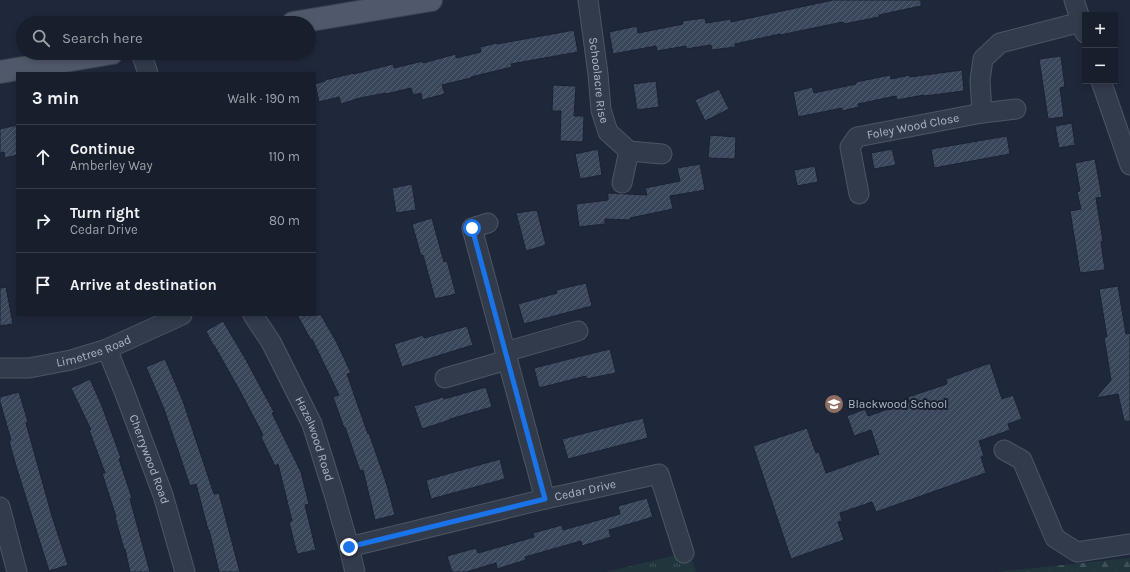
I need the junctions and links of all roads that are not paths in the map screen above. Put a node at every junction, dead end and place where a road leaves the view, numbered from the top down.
1 (431, 0) edge
2 (588, 0) edge
3 (1074, 0) edge
4 (316, 19) edge
5 (1082, 25) edge
6 (1082, 28) edge
7 (71, 60) edge
8 (143, 60) edge
9 (0, 72) edge
10 (148, 72) edge
11 (1102, 84) edge
12 (1016, 109) dead end
13 (982, 113) junction
14 (1126, 143) edge
15 (629, 151) junction
16 (662, 154) dead end
17 (1130, 165) edge
18 (622, 183) dead end
19 (859, 194) dead end
20 (488, 223) dead end
21 (180, 316) edge
22 (254, 316) edge
23 (578, 331) dead end
24 (107, 349) junction
25 (506, 356) junction
26 (0, 368) edge
27 (446, 378) dead end
28 (1004, 450) dead end
29 (545, 499) junction
30 (0, 507) edge
31 (1130, 544) edge
32 (349, 547) junction
33 (684, 553) dead end
34 (17, 572) edge
35 (185, 572) edge
36 (355, 572) edge

1 - 4 main road
2 - 15 street, Schoolacre Rise
3 - 5 street
6 - 13 street
7 - 9 main road
8 - 10 street
11 - 14 street
12 - 13 street, Foley Wood Close
13 - 19 street, Foley Wood Close
14 - 17 street
15 - 16 street
15 - 18 street
20 - 25 street
21 - 24 street, Limetree Road
22 - 32 street, Hazelwood Road
23 - 25 street
24 - 26 street, Limetree Road
24 - 35 street, Cherrywood Road
25 - 27 street
25 - 29 street
28 - 31 street
29 - 32 street, Cedar Drive
29 - 33 street, Cedar Drive
30 - 34 street
32 - 36 street, Hazelwood Road

